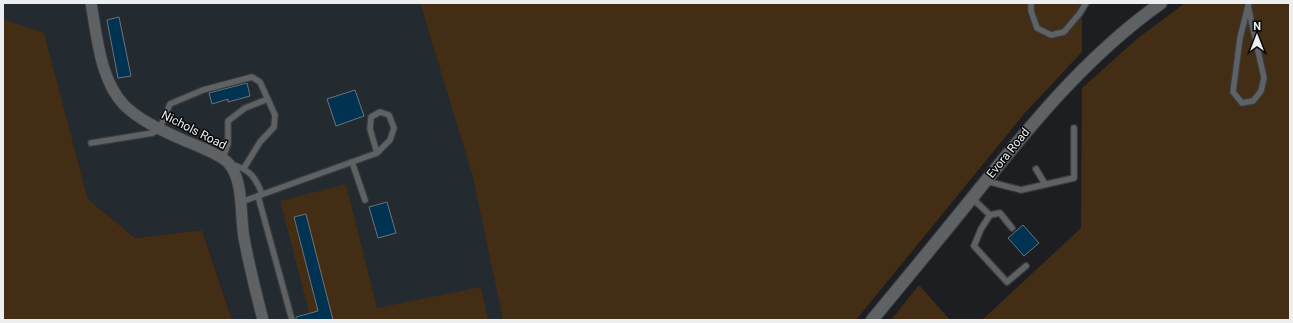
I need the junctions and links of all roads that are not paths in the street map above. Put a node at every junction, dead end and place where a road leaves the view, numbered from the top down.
1 (91, 3) edge
2 (1031, 3) edge
3 (1086, 3) edge
4 (1161, 3) edge
5 (1249, 4) edge
6 (268, 99) junction
7 (160, 128) junction
8 (1074, 128) dead end
9 (91, 143) dead end
10 (376, 153) junction
11 (226, 161) junction
12 (352, 162) junction
13 (244, 168) junction
14 (1036, 169) dead end
15 (986, 181) junction
16 (1045, 184) junction
17 (260, 195) junction
18 (972, 198) junction
19 (365, 200) dead end
20 (241, 202) junction
21 (990, 215) junction
22 (1012, 228) dead end
23 (1026, 266) dead end
24 (263, 320) edge
25 (292, 320) edge
26 (872, 320) edge

1 - 7 street, Nichols Road
2 - 3 lane
4 - 15 street, Evora Road
5 - 5 lane
6 - 7 lane
6 - 11 lane
6 - 13 lane
7 - 9 lane
7 - 11 street, Nichols Road
8 - 16 lane
10 - 10 lane
10 - 12 lane
11 - 13 lane
11 - 20 street, Nichols Road
12 - 17 lane
12 - 19 lane
13 - 17 lane
14 - 16 lane
15 - 16 lane
15 - 18 street, Evora Road
17 - 20 lane
17 - 25 lane
18 - 21 lane
18 - 26 street, Evora Road
20 - 24 street, Nichols Road
21 - 22 lane
21 - 23 lane

